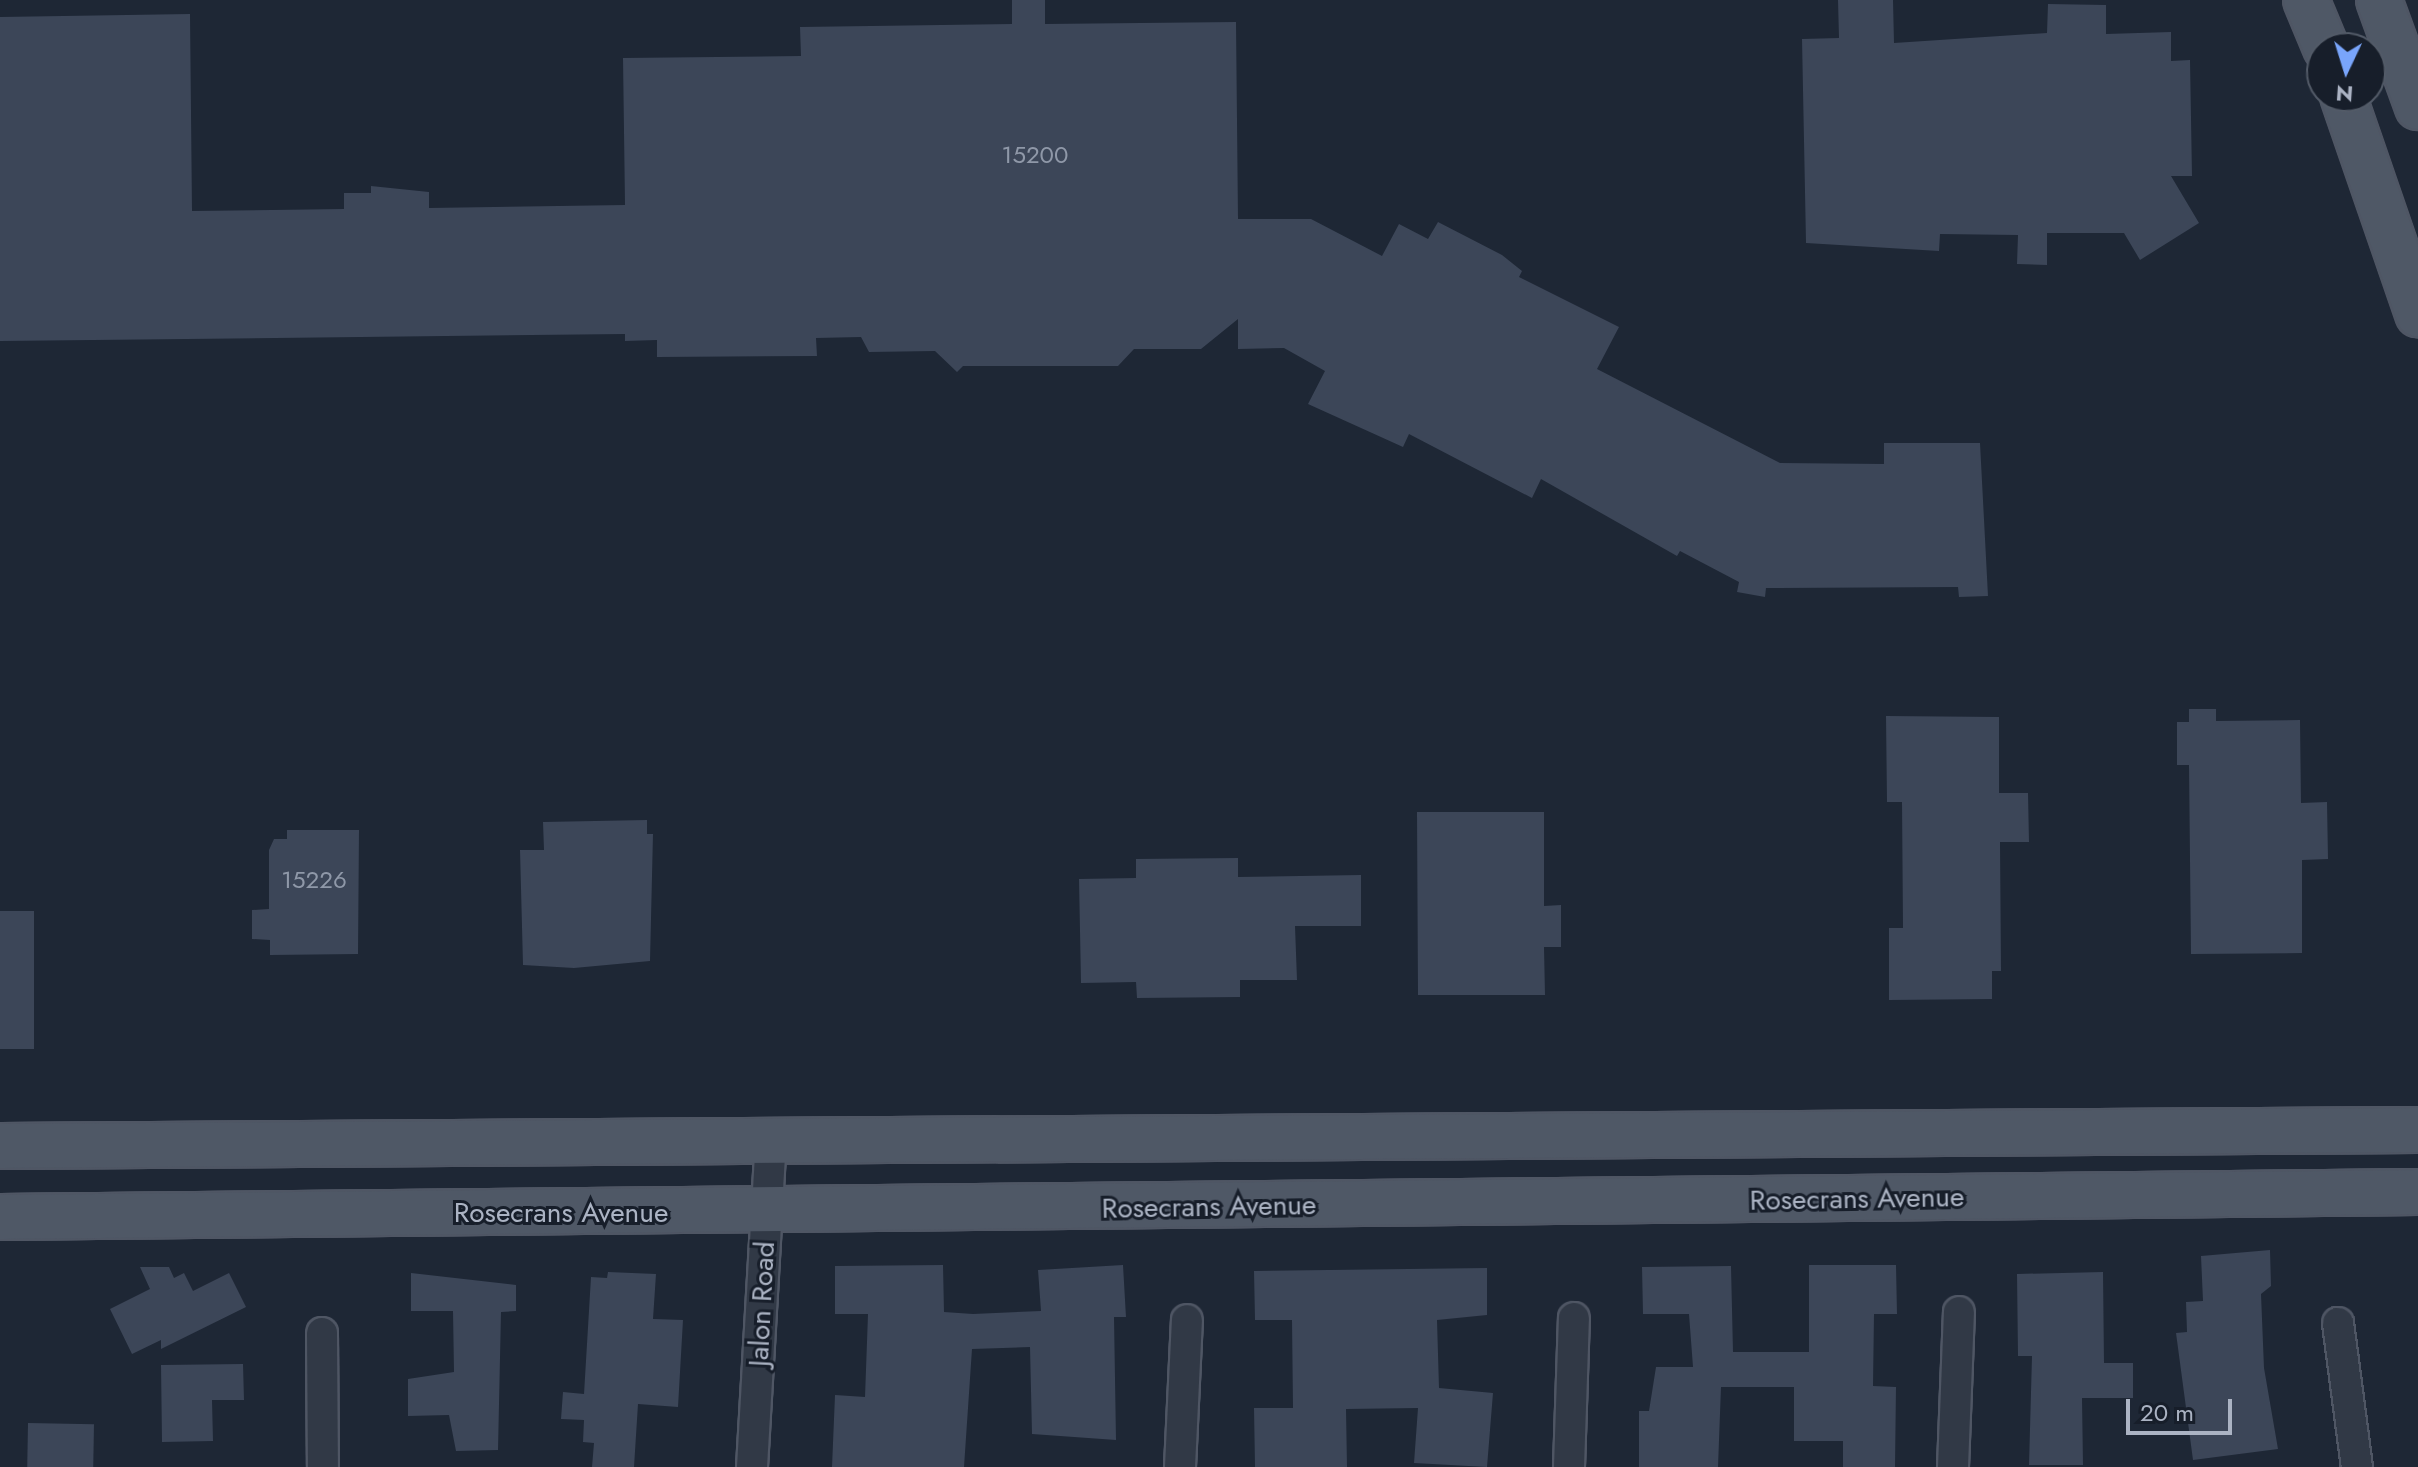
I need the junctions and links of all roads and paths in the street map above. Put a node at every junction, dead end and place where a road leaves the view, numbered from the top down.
1 (2306, 0) edge
2 (2379, 0) edge
3 (2319, 32) edge
4 (2418, 107) edge
5 (2349, 112) edge
6 (2418, 314) edge
7 (2418, 1130) edge
8 (1704, 1131) junction
9 (771, 1142) junction
10 (0, 1146) edge
11 (2418, 1192) edge
12 (1704, 1201) junction
13 (767, 1213) junction
14 (0, 1217) edge
15 (1959, 1312) dead end
16 (1574, 1318) dead end
17 (1187, 1320) dead end
18 (2338, 1323) dead end
19 (322, 1333) dead end
20 (323, 1467) edge
21 (752, 1467) edge
22 (1180, 1467) edge
23 (1569, 1467) edge
24 (1953, 1467) edge
25 (2357, 1467) edge

1 - 3 main road
2 - 4 main road
5 - 6 main road
7 - 8 main road
8 - 9 main road
8 - 12 main road
9 - 10 main road
9 - 13 street, Jalon Road
11 - 12 main road, Rosecrans Avenue
12 - 13 main road, Rosecrans Avenue
13 - 14 main road, Rosecrans Avenue
13 - 21 street, Jalon Road
15 - 24 street
16 - 23 street
17 - 22 street
18 - 25 street
19 - 20 street

